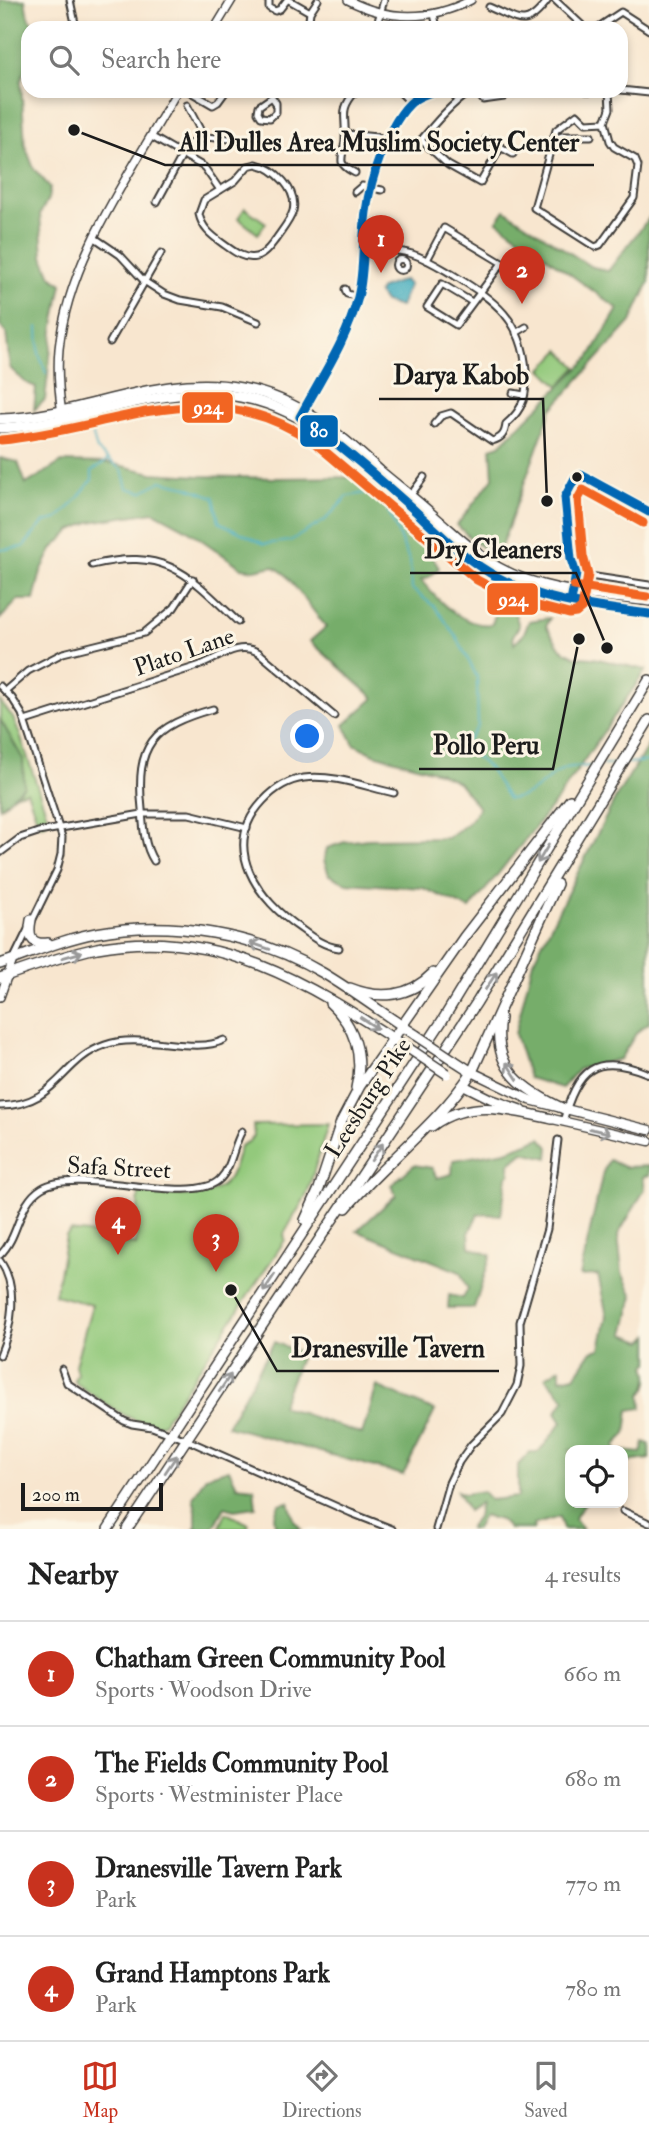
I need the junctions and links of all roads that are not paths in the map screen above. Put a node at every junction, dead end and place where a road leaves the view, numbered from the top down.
1 (70, 0) edge
2 (232, 0) edge
3 (269, 0) edge
4 (288, 0) edge
5 (318, 0) edge
6 (348, 0) edge
7 (384, 0) edge
8 (471, 0) edge
9 (548, 0) edge
10 (555, 0) edge
11 (489, 7) dead end
12 (310, 12) junction
13 (380, 13) junction
14 (434, 14) junction
15 (74, 21) edge
16 (219, 21) edge
17 (309, 21) edge
18 (378, 21) edge
19 (436, 21) edge
20 (578, 21) edge
21 (608, 21) edge
22 (649, 30) edge
23 (628, 91) edge
24 (649, 93) edge
25 (173, 98) edge
26 (200, 98) edge
27 (221, 98) edge
28 (351, 98) edge
29 (407, 98) edge
30 (420, 98) edge
31 (608, 98) edge
32 (459, 99) edge
33 (411, 103) junction
34 (187, 105) dead end
35 (605, 122) junction
36 (592, 124) junction
37 (346, 134) junction
38 (204, 136) junction
39 (152, 137) junction
40 (485, 139) dead end
41 (553, 139) junction
42 (244, 140) dead end
43 (389, 141) junction
44 (501, 147) junction
45 (181, 154) junction
46 (513, 154) dead end
47 (355, 173) dead end
48 (371, 186) junction
49 (220, 190) junction
50 (382, 190) dead end
51 (355, 192) dead end
52 (156, 202) dead end
53 (95, 238) junction
54 (364, 248) junction
55 (404, 252) junction
56 (161, 253) dead end
57 (403, 260) dead end
58 (427, 260) junction
59 (144, 281) junction
60 (345, 289) dead end
61 (480, 292) junction
62 (358, 297) junction
63 (472, 302) junction
64 (257, 322) dead end
65 (526, 327) dead end
66 (516, 333) junction
67 (110, 342) dead end
68 (513, 393) dead end
69 (524, 394) junction
70 (62, 414) junction
71 (302, 414) junction
72 (0, 419) edge
73 (434, 425) dead end
74 (0, 428) edge
75 (425, 477) dead end
76 (410, 496) junction
77 (92, 565) dead end
78 (193, 579) junction
79 (649, 585) edge
80 (572, 591) junction
81 (649, 601) edge
82 (570, 603) junction
83 (649, 614) edge
84 (238, 622) dead end
85 (649, 680) edge
86 (3, 688) edge
87 (213, 709) dead end
88 (334, 716) dead end
89 (649, 720) edge
90 (25, 721) junction
91 (591, 774) junction
92 (394, 793) dead end
93 (601, 798) junction
94 (142, 814) junction
95 (60, 828) junction
96 (247, 828) junction
97 (0, 853) edge
98 (154, 861) dead end
99 (31, 920) junction
100 (464, 937) junction
101 (71, 939) junction
102 (338, 948) dead end
103 (13, 960) junction
104 (0, 964) edge
105 (322, 973) junction
106 (4, 977) edge
107 (312, 989) junction
108 (505, 996) junction
109 (0, 997) edge
110 (401, 1026) junction
111 (393, 1038) junction
112 (224, 1040) dead end
113 (472, 1072) junction
114 (649, 1074) edge
115 (463, 1085) junction
116 (353, 1099) junction
117 (0, 1106) edge
118 (566, 1110) junction
119 (552, 1119) junction
120 (563, 1122) junction
121 (649, 1130) edge
122 (242, 1131) dead end
123 (419, 1135) junction
124 (558, 1140) dead end
125 (649, 1141) edge
126 (319, 1242) junction
127 (0, 1255) edge
128 (0, 1261) edge
129 (284, 1261) junction
130 (0, 1355) edge
131 (62, 1369) dead end
132 (170, 1433) junction
133 (187, 1440) junction
134 (623, 1511) dead end
135 (649, 1523) edge
136 (108, 1529) edge
137 (127, 1529) edge
138 (392, 1529) edge
139 (436, 1529) edge

1 - 15 street
2 - 16 street
3 - 4 street
4 - 12 street
5 - 12 street
6 - 13 street
7 - 13 street
8 - 14 street
9 - 11 street
10 - 20 street
12 - 17 street
13 - 14 street
13 - 18 street
14 - 19 street
21 - 22 street
23 - 24 street
25 - 39 street
26 - 27 street
28 - 37 street
29 - 33 street
30 - 33 street
31 - 35 street
32 - 44 street
33 - 43 street
34 - 38 street
35 - 36 street
35 - 41 street
36 - 41 street
36 - 41 street
37 - 43 street
37 - 47 street
38 - 42 street
38 - 45 street
39 - 45 street
39 - 53 street
40 - 44 street
43 - 48 street
44 - 46 street
45 - 49 street
45 - 52 street
48 - 50 street
48 - 51 street
48 - 54 street
49 - 49 street
53 - 59 street
53 - 70 street
54 - 55 street
54 - 62 street
55 - 57 street
55 - 58 street
56 - 59 street
58 - 61 street
58 - 61 street
59 - 64 street
59 - 67 street
60 - 62 street
61 - 63 street
61 - 66 street
62 - 71 street
63 - 63 street
65 - 66 street
66 - 69 street
68 - 69 street
69 - 73 street
70 - 71 main road
70 - 72 main road
70 - 74 main road
71 - 76 main road
71 - 82 main road
75 - 76 street
76 - 80 main road
77 - 78 street
78 - 84 street
78 - 86 street
79 - 80 street
80 - 81 main road
80 - 82 street
82 - 83 main road
85 - 91 main road, Leesburg Pike
86 - 90 street
87 - 94 street
88 - 90 street, Plato Lane
89 - 93 main road, Leesburg Pike
90 - 95 street
91 - 100 main road
91 -> 129 main road, Leesburg Pike
92 - 96 street
93 - 108 main road
126 -> 93 main road, Leesburg Pike
94 - 95 street
94 - 96 street
94 - 98 street
95 - 97 street
95 - 99 street
96 - 102 street
99 - 101 main road
99 - 103 street
100 - 105 main road
100 - 110 main road
101 - 103 main road
105 -> 101 main road
103 - 104 main road
103 - 106 street
105 - 110 main road
106 -> 107 main road
106 - 109 street
107 -> 111 main road
107 - 116 main road
108 - 113 main road
118 -> 108 main road
110 - 111 main road
110 - 113 main road, bridge
111 - 115 main road, bridge
111 - 116 main road
112 - 117 street
113 - 115 main road
113 - 118 main road
114 - 118 street
115 - 119 main road
115 - 123 main road
116 - 129 main road
118 - 120 street
118 - 121 main road
119 - 120 main road
119 - 123 main road
120 -> 125 main road
122 - 127 street, Safa Street
123 - 126 main road
124 - 139 street
133 -> 126 main road, Leesburg Pike
128 - 130 street
129 -> 132 main road, Leesburg Pike
131 - 132 street
132 - 133 street
132 - 136 main road, Leesburg Pike
137 -> 133 main road, Leesburg Pike
133 - 138 street
134 - 135 street

